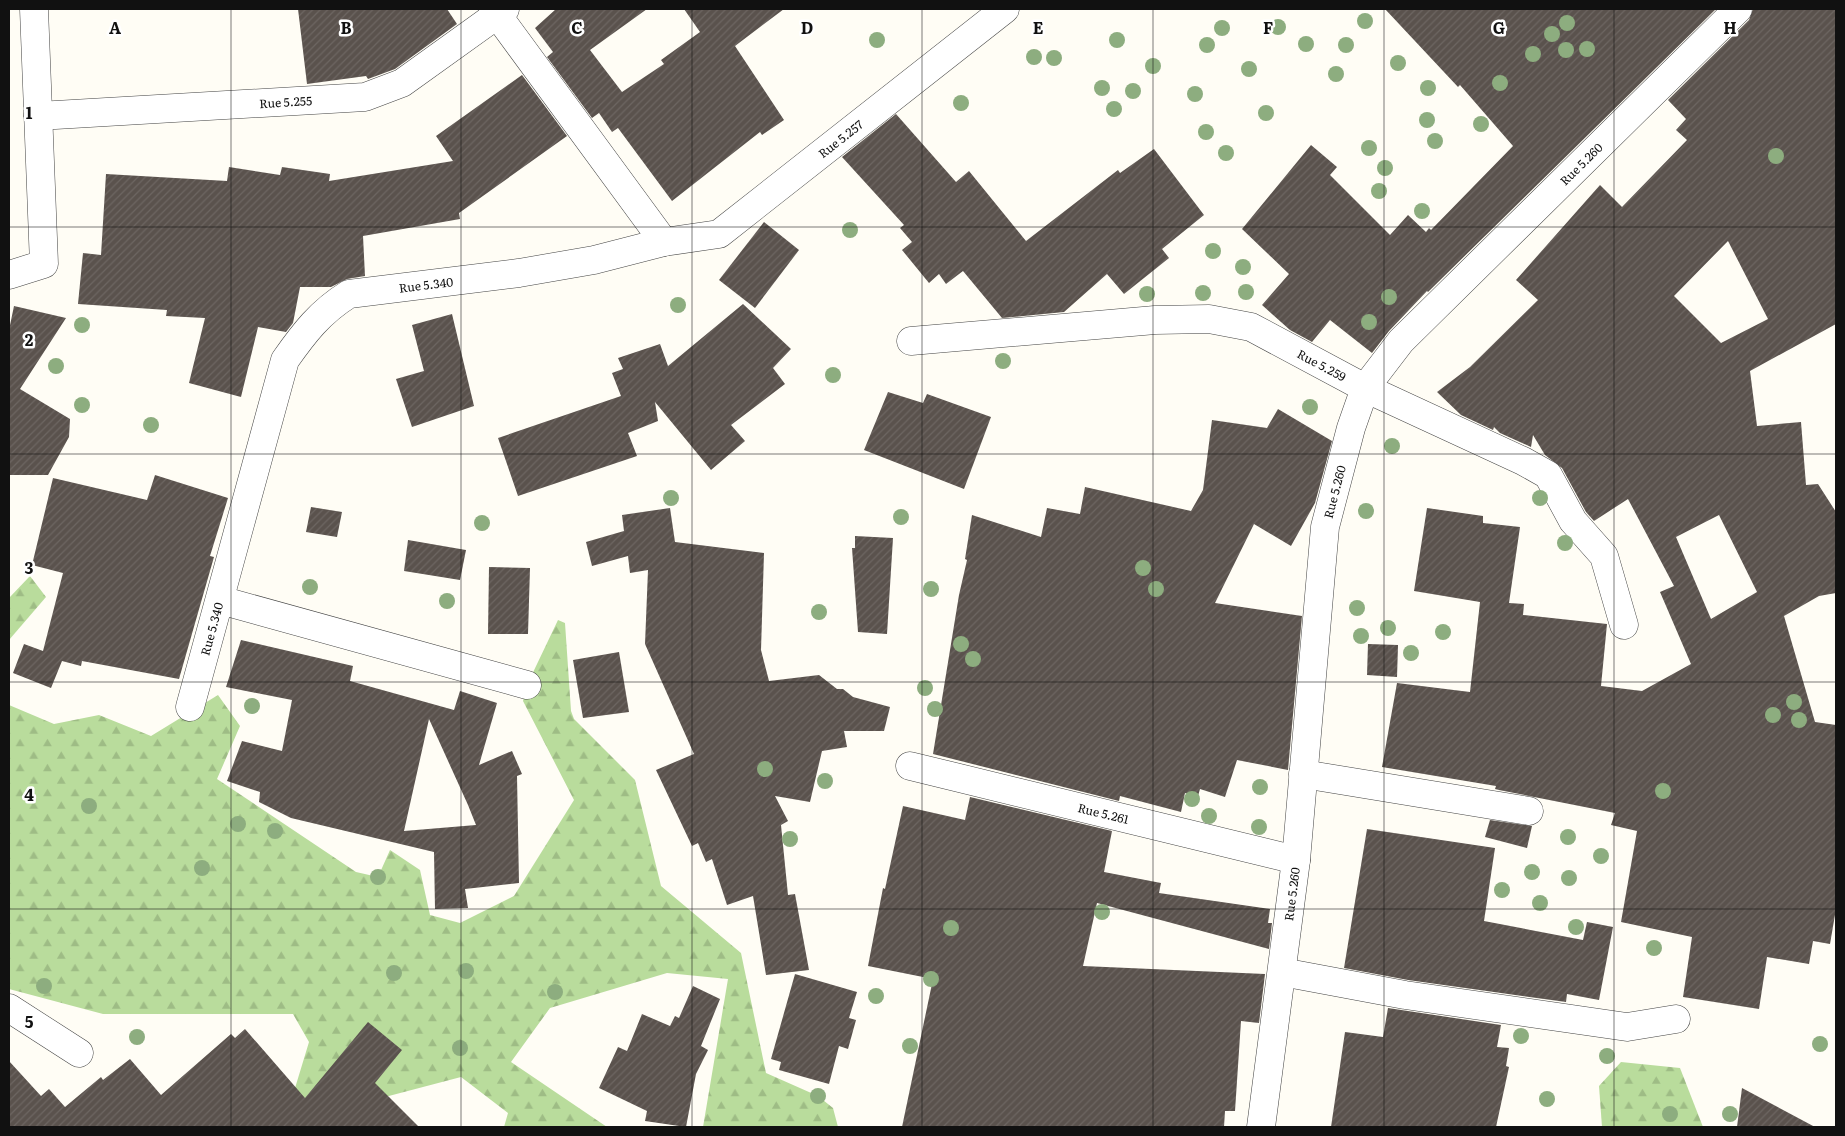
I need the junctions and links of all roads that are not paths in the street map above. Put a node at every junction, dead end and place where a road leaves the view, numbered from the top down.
1 (34, 9) edge
2 (1005, 9) edge
3 (1738, 9) edge
4 (498, 11) edge
5 (38, 116) junction
6 (664, 242) junction
7 (9, 275) edge
8 (911, 341) dead end
9 (1365, 388) junction
10 (220, 600) junction
11 (1624, 625) dead end
12 (527, 685) dead end
13 (190, 707) dead end
14 (910, 766) dead end
15 (1303, 774) junction
16 (1529, 811) dead end
17 (1296, 860) junction
18 (1282, 972) junction
19 (9, 1008) edge
20 (1676, 1019) dead end
21 (79, 1053) dead end
22 (1261, 1127) edge

1 - 5 street
2 - 6 street, Rue 5.257
3 - 9 street, Rue 5.260
4 - 5 street, Rue 5.255
4 - 6 street
5 - 7 street
6 - 10 street, Rue 5.340
8 - 9 street, Rue 5.259
9 - 11 street, Rue 5.259
9 - 15 street, Rue 5.260
10 - 12 street
10 - 13 street, Rue 5.340
14 - 17 street, Rue 5.261
15 - 16 street
15 - 17 street, Rue 5.260
17 - 18 street, Rue 5.260
18 - 20 street
18 - 22 street, Rue 5.260
19 - 21 street

